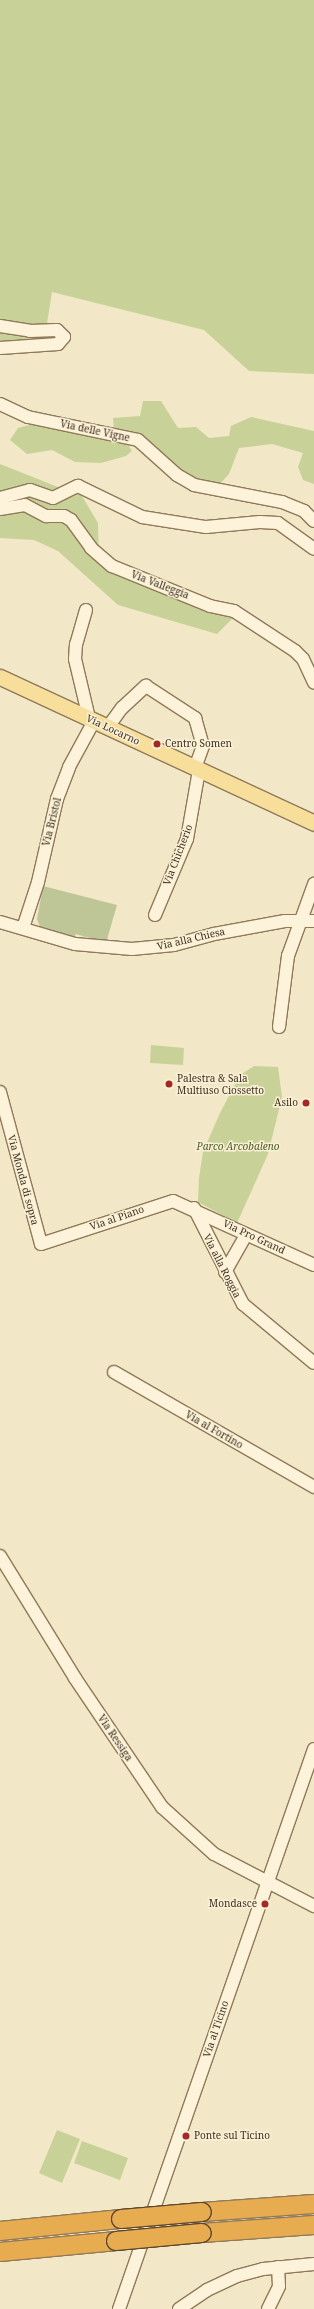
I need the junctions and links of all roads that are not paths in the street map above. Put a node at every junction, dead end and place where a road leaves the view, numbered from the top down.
1 (0, 326) edge
2 (0, 348) edge
3 (0, 404) edge
4 (0, 498) edge
5 (0, 510) edge
6 (314, 521) edge
7 (314, 549) edge
8 (86, 610) dead end
9 (0, 677) edge
10 (314, 683) edge
11 (91, 720) junction
12 (108, 727) junction
13 (197, 769) junction
14 (314, 823) edge
15 (314, 884) edge
16 (155, 915) dead end
17 (299, 921) junction
18 (314, 921) edge
19 (0, 922) edge
20 (22, 928) junction
21 (279, 1027) dead end
22 (0, 1092) edge
23 (194, 1208) junction
24 (246, 1235) junction
25 (41, 1244) joint
26 (314, 1265) edge
27 (224, 1272) junction
28 (314, 1363) edge
29 (114, 1372) dead end
30 (314, 1487) edge
31 (0, 1556) edge
32 (314, 1749) edge
33 (268, 1882) junction
34 (314, 1906) edge
35 (314, 2204) edge
36 (314, 2224) edge
37 (0, 2231) edge
38 (7, 2251) edge
39 (314, 2264) edge
40 (278, 2267) junction
41 (123, 2308) edge
42 (179, 2309) edge
43 (268, 2309) edge

1 - 2 street
3 - 6 street, Via delle Vigne
4 - 7 street
5 - 10 street, Via Valleggia
8 - 11 street
9 - 11 main road, Via Locarno
11 - 12 main road, Via Locarno
11 - 20 street, Via Bristol
12 - 13 main road, Via Locarno
12 - 13 street, Via Chicherio
13 - 14 main road, Via Locarno
13 - 16 street, Via Chicherio
15 - 17 street
17 - 18 street, Via alla Chiesa
17 - 20 street, Via alla Chiesa
17 - 21 street
19 - 20 street, Via alla Chiesa
22 - 25 street, Via Monda di sopra
23 - 24 street, Via Pro Grand
23 - 25 street, Via al Piano
23 - 27 street, Via alla Roggia
24 - 26 street, Via Pro Grand
24 - 27 street
27 - 28 street, Via alla Roggia
29 - 30 street, Via al Fortino
31 - 33 street, Via Ressiga
32 - 33 street, Via al Ticino
33 - 34 street, Via Ressiga
33 - 41 street, Via al Ticino
35 - 37 highway, bridge
36 - 38 highway, bridge
39 - 40 street
40 - 42 street
40 - 43 street

